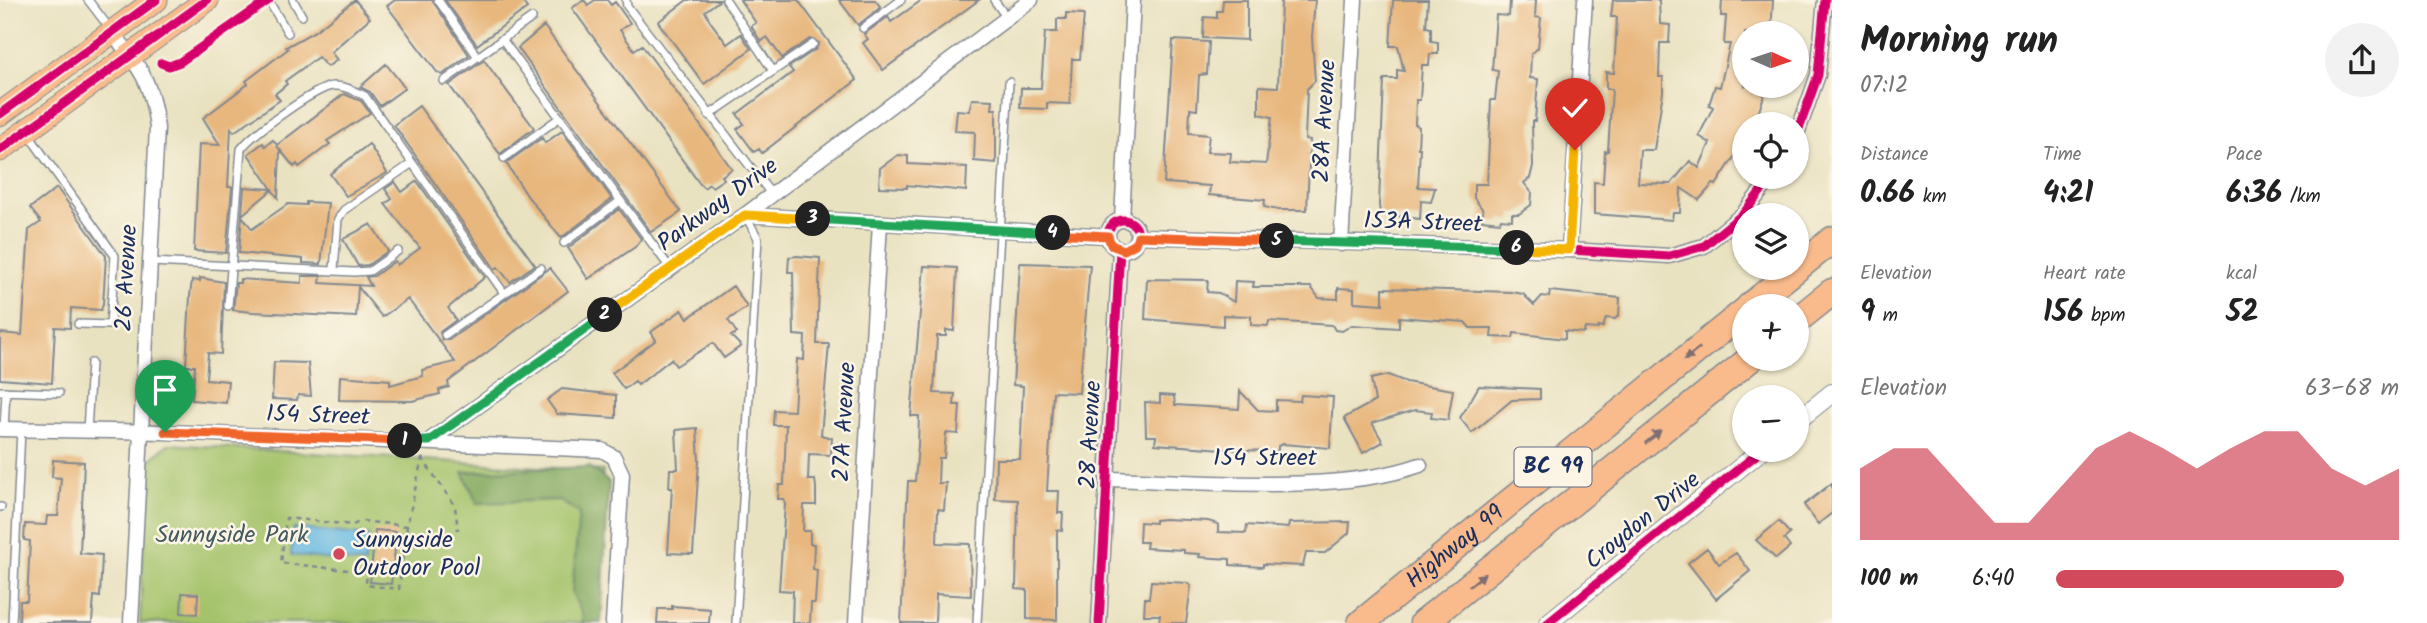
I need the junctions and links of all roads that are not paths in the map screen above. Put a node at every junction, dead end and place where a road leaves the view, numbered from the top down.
1 (88, 0) edge
2 (156, 0) edge
3 (207, 0) edge
4 (268, 0) edge
5 (293, 0) edge
6 (438, 0) edge
7 (626, 0) edge
8 (726, 0) edge
9 (900, 0) edge
10 (994, 0) edge
11 (1031, 0) edge
12 (1133, 0) edge
13 (1355, 0) edge
14 (1585, 0) edge
15 (1825, 0) edge
16 (302, 16) dead end
17 (532, 18) dead end
18 (1007, 18) junction
19 (863, 28) dead end
20 (112, 32) junction
21 (288, 33) dead end
22 (502, 39) junction
23 (813, 44) dead end
24 (131, 55) junction
25 (478, 57) junction
26 (773, 71) junction
27 (444, 81) dead end
28 (1009, 82) dead end
29 (1805, 112) edge
30 (0, 114) edge
31 (709, 115) junction
32 (559, 118) junction
33 (26, 131) junction
34 (0, 150) edge
35 (504, 158) dead end
36 (411, 164) junction
37 (1763, 189) edge
38 (772, 195) junction
39 (620, 201) junction
40 (745, 215) junction
41 (1122, 220) junction
42 (880, 223) junction
43 (999, 230) junction
44 (1108, 236) junction
45 (1138, 236) junction
46 (1832, 240) edge
47 (564, 243) dead end
48 (1341, 244) junction
49 (1120, 250) junction
50 (1569, 250) junction
51 (398, 251) dead end
52 (151, 262) junction
53 (231, 264) junction
54 (541, 268) dead end
55 (670, 268) junction
56 (334, 269) junction
57 (1832, 292) edge
58 (504, 293) junction
59 (1765, 294) edge
60 (228, 306) dead end
61 (1809, 310) edge
62 (1732, 322) edge
63 (78, 324) dead end
64 (444, 335) dead end
65 (91, 363) dead end
66 (1735, 371) edge
67 (3, 391) edge
68 (59, 393) dead end
69 (1832, 393) edge
70 (1809, 411) edge
71 (2, 429) edge
72 (22, 430) junction
73 (87, 432) junction
74 (141, 433) junction
75 (429, 441) junction
76 (1747, 462) edge
77 (1420, 465) dead end
78 (1108, 480) junction
79 (12, 623) edge
80 (131, 623) edge
81 (613, 623) edge
82 (736, 623) edge
83 (856, 623) edge
84 (977, 623) edge
85 (1099, 623) edge
86 (1361, 623) edge
87 (1423, 623) edge
88 (1548, 623) edge

1 - 20 lane
2 - 20 main road
3 - 24 main road
4 - 21 lane
5 - 16 lane
6 - 25 lane
7 - 31 lane
8 - 26 lane
9 - 19 lane
10 - 18 lane
11 - 18 street, Parkway Drive
12 - 41 street
13 - 48 street, 28A Avenue
14 - 50 street
15 - 29 street
17 - 22 lane
18 - 38 street, Parkway Drive
20 - 24 street, 26 Avenue
20 - 30 main road
22 - 25 lane
22 - 32 lane
23 - 26 lane
24 - 33 main road
24 - 52 street, 26 Avenue
25 - 27 lane
26 - 31 lane
28 - 43 lane
31 - 38 lane
32 - 35 lane
32 - 39 lane
33 - 34 main road
33 - 63 lane
36 - 53 lane
36 - 56 lane
36 - 58 lane
37 - 50 street, 153A Street
38 - 40 street, Parkway Drive
39 - 47 lane
39 - 55 lane
40 - 42 street
40 - 55 street, Parkway Drive
40 - 82 lane
41 - 44 street
41 - 45 street
42 - 43 street
42 - 83 street, 27A Avenue
43 - 44 street
43 - 84 lane
44 - 49 street
45 - 48 street, 153A Street
45 - 49 street
46 - 59 highway
48 - 50 street, 153A Street
49 - 78 street, 28 Avenue
51 - 56 lane
52 - 53 lane
52 - 74 street, 26 Avenue
53 - 56 lane
53 - 60 lane
54 - 58 lane
55 - 75 street, Parkway Drive
57 - 61 highway
58 - 64 lane
62 -> 86 highway, Highway 99 / BC 99
65 - 73 lane
87 -> 66 highway, Highway 99 / BC 99
67 - 68 lane
67 - 71 lane
69 - 70 street
71 - 72 street, 154 Street
72 - 73 street, 154 Street
72 - 79 lane
73 - 74 street, 154 Street
74 - 75 street, 154 Street
74 - 80 street, 26 Avenue
75 - 81 street, 154 Street
76 - 88 street, Croydon Drive
77 - 78 street, 154 Street
78 - 85 street, 28 Avenue

